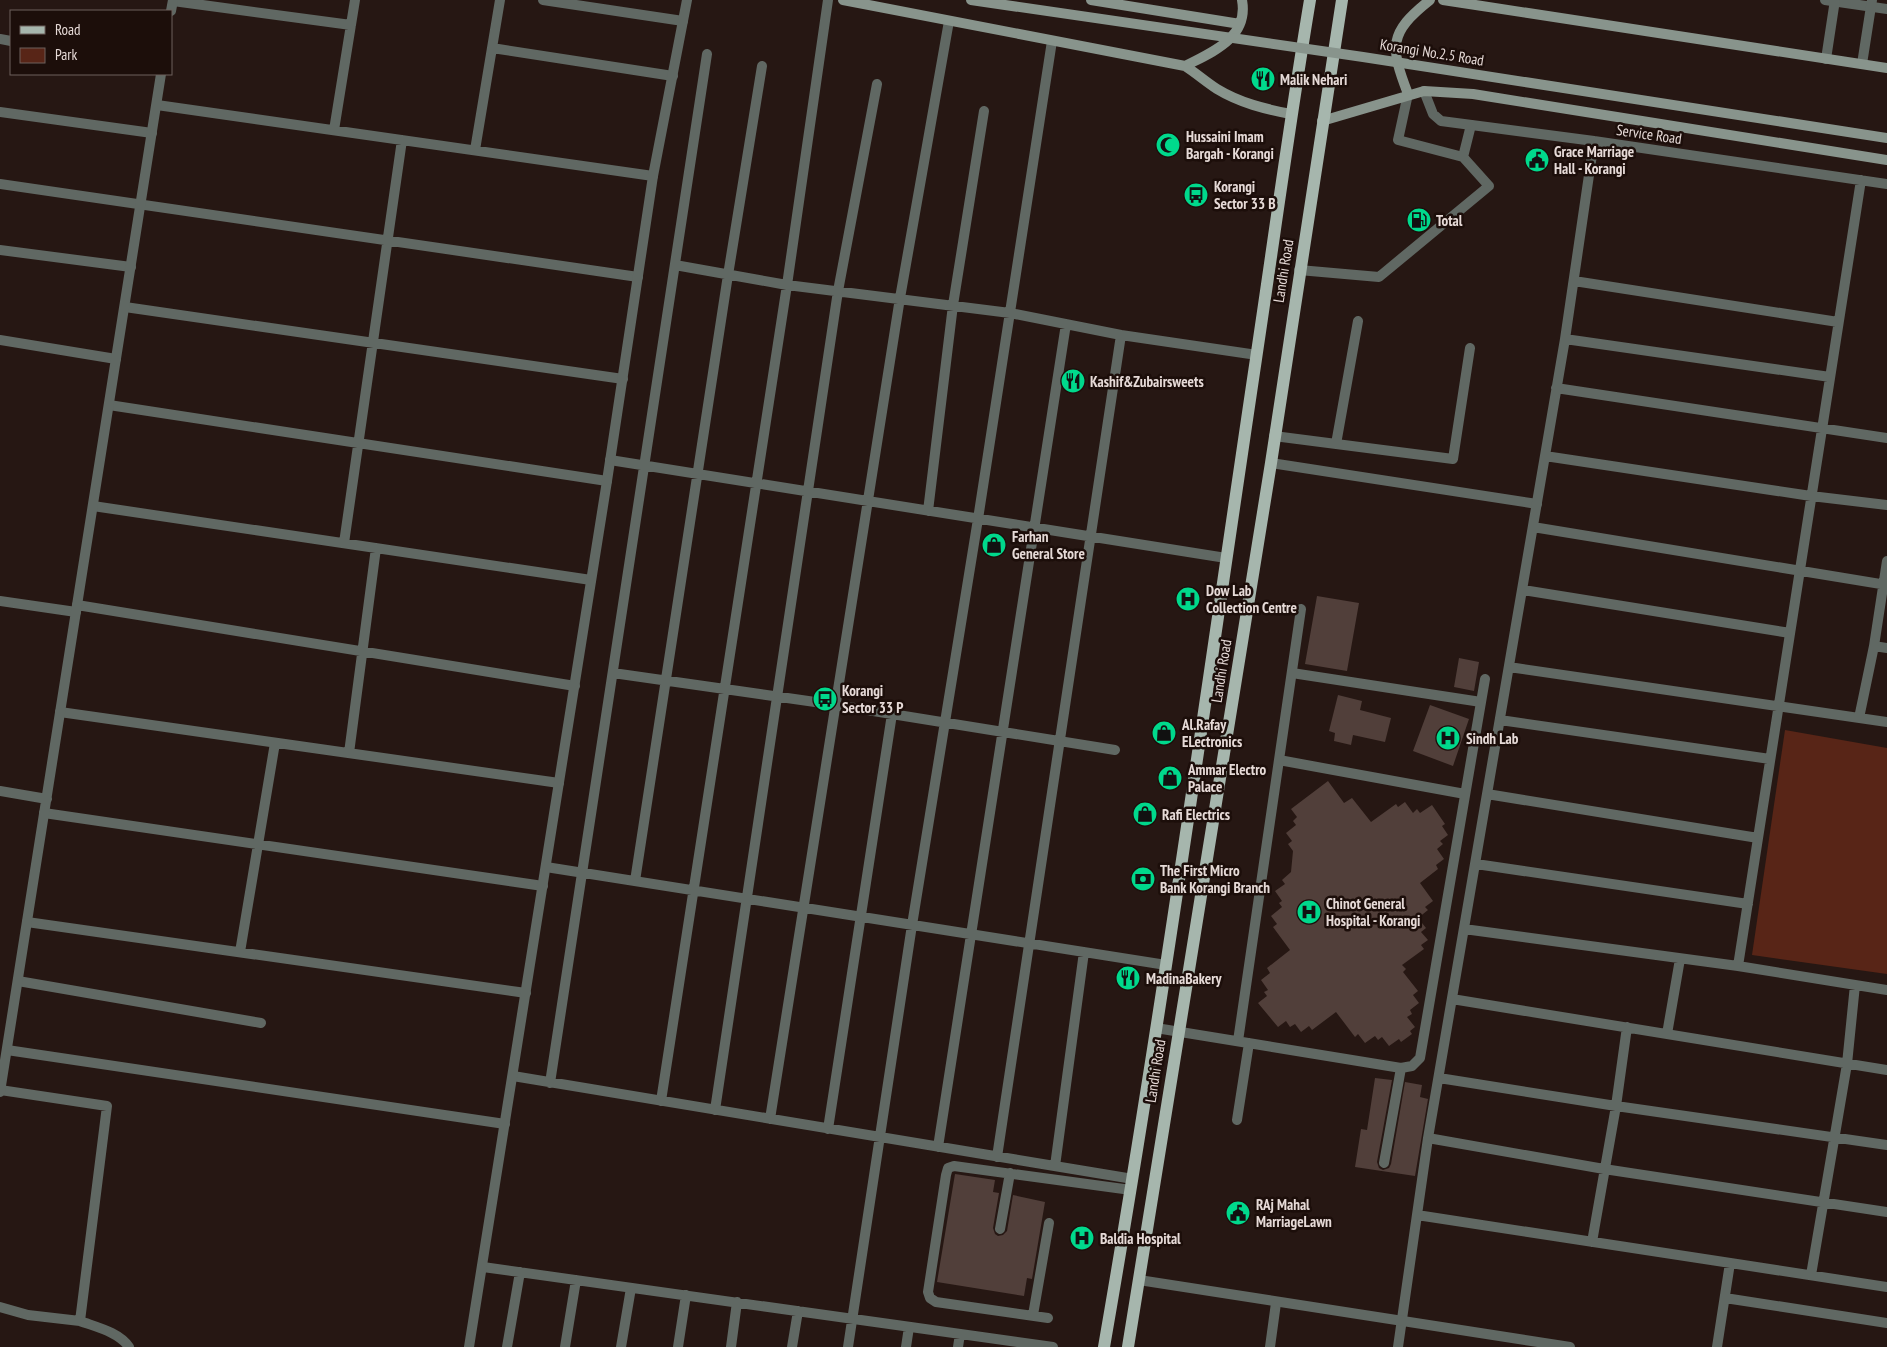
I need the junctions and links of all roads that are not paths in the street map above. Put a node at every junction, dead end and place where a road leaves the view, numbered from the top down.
1 (355, 0) edge
2 (500, 0) edge
3 (543, 0) edge
4 (687, 0) edge
5 (828, 0) edge
6 (843, 0) edge
7 (971, 0) edge
8 (1090, 0) edge
9 (1242, 0) edge
10 (1310, 0) edge
11 (1342, 0) edge
12 (1430, 0) edge
13 (1444, 0) edge
14 (1832, 0) edge
15 (1872, 3) edge
16 (172, 4) edge
17 (1887, 8) edge
18 (683, 21) junction
19 (949, 21) junction
20 (1240, 24) junction
21 (351, 25) junction
22 (1052, 41) junction
23 (492, 48) junction
24 (708, 54) dead end
25 (1826, 59) junction
26 (1862, 64) junction
27 (762, 66) dead end
28 (1185, 66) junction
29 (1887, 68) edge
30 (161, 75) edge
31 (673, 76) junction
32 (877, 84) dead end
33 (1424, 91) junction
34 (1408, 94) junction
35 (157, 105) junction
36 (984, 111) dead end
37 (0, 112) edge
38 (1291, 114) junction
39 (1322, 120) junction
40 (1471, 125) junction
41 (334, 130) junction
42 (152, 133) junction
43 (1887, 138) edge
44 (402, 140) junction
45 (1594, 141) junction
46 (475, 150) junction
47 (1463, 157) junction
48 (1887, 160) edge
49 (653, 176) junction
50 (1860, 180) junction
51 (0, 184) edge
52 (1887, 184) edge
53 (141, 203) junction
54 (388, 240) junction
55 (0, 250) edge
56 (675, 265) junction
57 (131, 267) junction
58 (1299, 270) junction
59 (728, 275) junction
60 (638, 277) junction
61 (1574, 281) junction
62 (787, 285) junction
63 (838, 291) junction
64 (900, 298) junction
65 (953, 305) junction
66 (125, 307) junction
67 (1010, 313) junction
68 (1358, 321) dead end
69 (1838, 322) junction
70 (1066, 324) junction
71 (1121, 335) junction
72 (1564, 339) junction
73 (0, 340) edge
74 (373, 343) junction
75 (1470, 348) dead end
76 (1257, 355) junction
77 (116, 359) junction
78 (1830, 377) junction
79 (622, 379) junction
80 (1556, 388) junction
81 (109, 405) junction
82 (1822, 429) junction
83 (1274, 436) junction
84 (1887, 438) edge
85 (359, 443) junction
86 (1336, 444) junction
87 (1545, 456) junction
88 (610, 460) junction
89 (1270, 462) junction
90 (645, 466) junction
91 (699, 474) junction
92 (607, 481) junction
93 (756, 483) junction
94 (808, 492) junction
95 (1811, 496) junction
96 (868, 501) junction
97 (1537, 504) junction
98 (1887, 505) edge
99 (93, 506) junction
100 (928, 511) junction
101 (978, 519) junction
102 (1533, 527) junction
103 (1035, 528) junction
104 (1091, 537) junction
105 (344, 544) junction
106 (376, 548) junction
107 (1226, 558) junction
108 (1887, 561) edge
109 (1800, 571) junction
110 (591, 580) junction
111 (1885, 584) edge
112 (1522, 590) junction
113 (0, 601) edge
114 (77, 609) junction
115 (1301, 609) dead end
116 (1790, 633) junction
117 (1874, 646) junction
118 (1887, 648) edge
119 (363, 652) junction
120 (1509, 667) junction
121 (613, 673) junction
122 (1292, 674) junction
123 (1485, 679) dead end
124 (667, 681) junction
125 (574, 686) junction
126 (725, 690) junction
127 (777, 697) junction
128 (1481, 702) junction
129 (836, 705) junction
130 (1778, 706) junction
131 (60, 712) junction
132 (892, 714) junction
133 (1859, 718) junction
134 (1500, 720) junction
135 (1887, 722) edge
136 (945, 723) junction
137 (1003, 732) junction
138 (1060, 741) junction
139 (275, 743) junction
140 (1115, 750) dead end
141 (349, 753) junction
142 (1770, 759) junction
143 (1279, 760) junction
144 (559, 783) junction
145 (0, 792) edge
146 (1465, 794) junction
147 (1488, 794) junction
148 (47, 799) junction
149 (44, 813) junction
150 (1758, 838) junction
151 (258, 844) junction
152 (1476, 864) junction
153 (546, 868) junction
154 (582, 873) junction
155 (635, 881) junction
156 (543, 886) junction
157 (694, 891) junction
158 (748, 899) junction
159 (1748, 904) junction
160 (803, 908) junction
161 (861, 917) junction
162 (27, 922) junction
163 (912, 925) junction
164 (1464, 929) junction
165 (972, 934) junction
166 (1029, 943) junction
167 (240, 952) junction
168 (1084, 952) junction
169 (1680, 958) junction
170 (1166, 965) junction
171 (1738, 966) junction
172 (18, 981) junction
173 (1855, 985) junction
174 (1887, 990) edge
175 (526, 993) junction
176 (1452, 1000) junction
177 (261, 1023) dead end
178 (1627, 1027) junction
179 (1156, 1028) junction
180 (1178, 1032) junction
181 (1667, 1034) junction
182 (1238, 1041) junction
183 (1249, 1043) junction
184 (7, 1050) junction
185 (1847, 1064) junction
186 (1401, 1068) junction
187 (1887, 1070) edge
188 (513, 1076) junction
189 (1439, 1078) junction
190 (550, 1083) junction
191 (0, 1090) edge
192 (661, 1101) junction
193 (1616, 1106) junction
194 (715, 1110) junction
195 (770, 1119) junction
196 (1237, 1120) dead end
197 (505, 1124) junction
198 (828, 1129) junction
199 (1835, 1137) junction
200 (880, 1138) junction
201 (1428, 1138) junction
202 (1887, 1144) edge
203 (938, 1147) junction
204 (997, 1157) junction
205 (1384, 1163) dead end
206 (1055, 1166) junction
207 (1604, 1169) junction
208 (1093, 1172) junction
209 (1010, 1173) junction
210 (1091, 1184) junction
211 (1132, 1184) junction
212 (1823, 1201) junction
213 (1887, 1212) edge
214 (1418, 1215) junction
215 (1049, 1223) dead end
216 (1000, 1229) dead end
217 (1592, 1242) junction
218 (1730, 1263) junction
219 (482, 1267) junction
220 (520, 1272) junction
221 (1811, 1275) junction
222 (576, 1280) junction
223 (1138, 1280) junction
224 (1887, 1287) edge
225 (631, 1288) junction
226 (686, 1295) junction
227 (1725, 1298) junction
228 (737, 1302) junction
229 (1276, 1302) junction
230 (0, 1307) edge
231 (798, 1311) junction
232 (1033, 1316) junction
233 (852, 1318) junction
234 (1048, 1318) dead end
235 (80, 1321) junction
236 (1402, 1322) junction
237 (1887, 1323) edge
238 (909, 1326) junction
239 (960, 1334) junction
240 (1021, 1345) edge
241 (130, 1347) edge
242 (470, 1347) edge
243 (507, 1347) edge
244 (565, 1347) edge
245 (621, 1347) edge
246 (678, 1347) edge
247 (731, 1347) edge
248 (792, 1347) edge
249 (848, 1347) edge
250 (906, 1347) edge
251 (958, 1347) edge
252 (1053, 1347) edge
253 (1104, 1347) edge
254 (1128, 1347) edge
255 (1270, 1347) edge
256 (1398, 1347) edge
257 (1570, 1347) edge
258 (1717, 1347) edge

1 - 21 street
2 - 23 street
3 - 18 street
4 - 18 street
5 - 62 street
6 - 19 main road
7 - 43 main road, Korangi No.2.5 Road, bridge
8 - 20 main road
9 - 20 main road
10 - 38 main road, Landhi Road
11 - 39 main road, Landhi Road
12 - 34 main road
13 - 25 main road
14 - 15 street
14 - 25 street
15 - 17 street
15 - 26 street
16 - 21 street
18 - 31 street
19 - 22 main road
19 - 64 street
20 - 28 main road
21 - 41 street
22 - 28 main road
22 - 67 street
23 - 31 street
23 - 46 street
24 - 56 street
25 - 26 main road
26 - 29 main road
27 - 59 street
28 - 38 main road
30 - 35 street
31 - 49 street
32 - 63 street
33 - 34 main road
33 - 40 street, Service Road
33 - 48 main road
34 - 39 main road
34 - 47 street
35 - 41 street
35 - 42 street
36 - 65 street
37 - 42 street
38 - 76 main road, Landhi Road
39 - 58 main road, Landhi Road
40 - 45 street, Service Road
40 - 47 street
41 - 44 street
42 - 53 street
44 - 46 street
44 - 54 street
45 - 50 street, Service Road
45 - 61 street
46 - 49 street
47 - 58 street
49 - 60 street
50 - 52 street, Service Road
50 - 69 street
51 - 53 street
53 - 54 street
53 - 57 street
54 - 60 street
54 - 74 street
55 - 57 street
56 - 59 street
56 - 90 street
57 - 66 street
58 - 83 main road, Landhi Road
59 - 62 street
59 - 91 street
60 - 79 street
61 - 69 street
61 - 72 street
62 - 63 street
62 - 93 street
63 - 64 street
63 - 94 street
64 - 65 street
64 - 96 street
65 - 67 street
65 - 100 street
66 - 74 street
66 - 77 street
67 - 70 street
67 - 101 street
68 - 86 street
69 - 78 street
70 - 71 street
70 - 103 street
71 - 76 street
71 - 104 street
72 - 78 street
72 - 80 street
73 - 77 street
74 - 79 street
74 - 85 street
75 - 86 street
76 - 107 main road, Landhi Road
77 - 81 street
78 - 82 street
79 - 88 street
80 - 82 street
80 - 87 street
81 - 85 street
81 - 99 street
82 - 84 street
82 - 95 street
83 - 86 street
83 - 89 main road, Landhi Road
85 - 92 street
85 - 105 street
87 - 95 street
87 - 97 street
88 - 90 street
88 - 92 street
89 - 97 street
89 - 180 main road, Landhi Road
90 - 91 street
90 - 121 street
91 - 93 street
91 - 124 street
92 - 110 street
93 - 94 street
93 - 126 street
94 - 96 street
94 - 127 street
95 - 98 street
95 - 109 street
96 - 100 street
96 - 129 street
97 - 102 street
99 - 105 street
99 - 114 street
100 - 101 street
101 - 103 street
101 - 136 street
102 - 109 street
102 - 112 street
103 - 104 street
103 - 137 street
104 - 107 street
104 - 138 street
105 - 106 street
106 - 110 street
106 - 119 street
107 - 170 main road, Landhi Road
108 - 111 street
109 - 111 street
109 - 116 street
110 - 125 street
111 - 117 street
112 - 116 street
112 - 120 street
113 - 114 street
114 - 119 street
114 - 131 street
115 - 122 street
116 - 130 street
117 - 118 street
117 - 133 street
119 - 125 street
119 - 141 street
120 - 130 street
120 - 134 street
121 - 124 street
121 - 154 street
122 - 128 street
122 - 143 street
123 - 128 street
124 - 126 street
124 - 155 street
125 - 144 street
126 - 127 street
126 - 157 street
127 - 129 street
127 - 158 street
128 - 146 street
129 - 132 street
129 - 160 street
130 - 133 street
130 - 142 street
131 - 139 street
131 - 148 street
132 - 136 street
132 - 161 street
133 - 135 street
134 - 142 street
134 - 147 street
136 - 137 street
136 - 163 street
137 - 138 street
137 - 165 street
138 - 140 street
138 - 166 street
139 - 141 street
139 - 151 street
141 - 144 street
142 - 150 street
143 - 146 street
143 - 182 street
144 - 153 street
145 - 148 street
146 - 186 street
147 - 150 street
147 - 152 street
148 - 149 street
149 - 151 street
149 - 162 street
150 - 159 street
151 - 156 street
151 - 167 street
152 - 159 street
152 - 164 street
153 - 154 street
153 - 156 street
154 - 155 street
154 - 190 street
155 - 157 street
156 - 175 street
157 - 158 street
157 - 192 street
158 - 160 street
158 - 194 street
159 - 171 street
160 - 161 street
160 - 195 street
161 - 163 street
161 - 198 street
162 - 167 street
162 - 172 street
163 - 165 street
163 - 200 street
164 - 169 street
164 - 176 street
165 - 166 street
165 - 203 street
166 - 168 street
166 - 204 street
167 - 175 street
168 - 170 street
168 - 206 street
169 - 171 street
169 - 181 street
170 - 179 main road, Landhi Road
171 - 173 street
172 - 177 street
172 - 184 street
173 - 174 street
173 - 185 street
175 - 188 street
176 - 178 street
176 - 189 street
178 - 181 street
178 - 193 street
179 - 180 street
179 - 211 main road, Landhi Road
180 - 182 street
180 - 223 main road, Landhi Road
181 - 185 street
182 - 183 street
183 - 186 street
183 - 196 street
184 - 191 street
184 - 197 street
185 - 187 street
185 - 199 street
186 - 205 street
188 - 190 street
188 - 197 street
189 - 193 street
189 - 201 street
190 - 192 street
191 - 235 street
192 - 194 street
193 - 199 street
193 - 207 street
194 - 195 street
195 - 198 street
197 - 219 street
198 - 200 street
199 - 202 street
199 - 212 street
200 - 203 street
200 - 233 street
201 - 207 street
201 - 214 street
203 - 204 street
204 - 206 street
206 - 208 street
207 - 212 street
207 - 217 street
208 - 210 street
208 - 211 street
209 - 210 street
209 - 216 street
209 - 232 street
210 - 211 street
211 - 253 main road, Landhi Road
212 - 213 street
212 - 221 street
214 - 217 street
214 - 236 street
215 - 232 street
217 - 218 street
218 - 221 street
218 - 227 street
219 - 220 street
219 - 242 street
220 - 222 street
220 - 243 street
221 - 224 street
222 - 225 street
222 - 244 street
223 - 229 street
223 - 254 main road, Landhi Road
225 - 226 street
225 - 245 street
226 - 228 street
226 - 246 street
227 - 237 street
227 - 258 street
228 - 231 street
228 - 247 street
229 - 236 street
229 - 255 street
230 - 235 street
231 - 233 street
231 - 248 street
232 - 234 street
233 - 238 street
233 - 249 street
235 - 241 street
236 - 256 street
236 - 257 street
238 - 239 street
238 - 250 street
239 - 240 street
239 - 251 street
240 - 252 street

